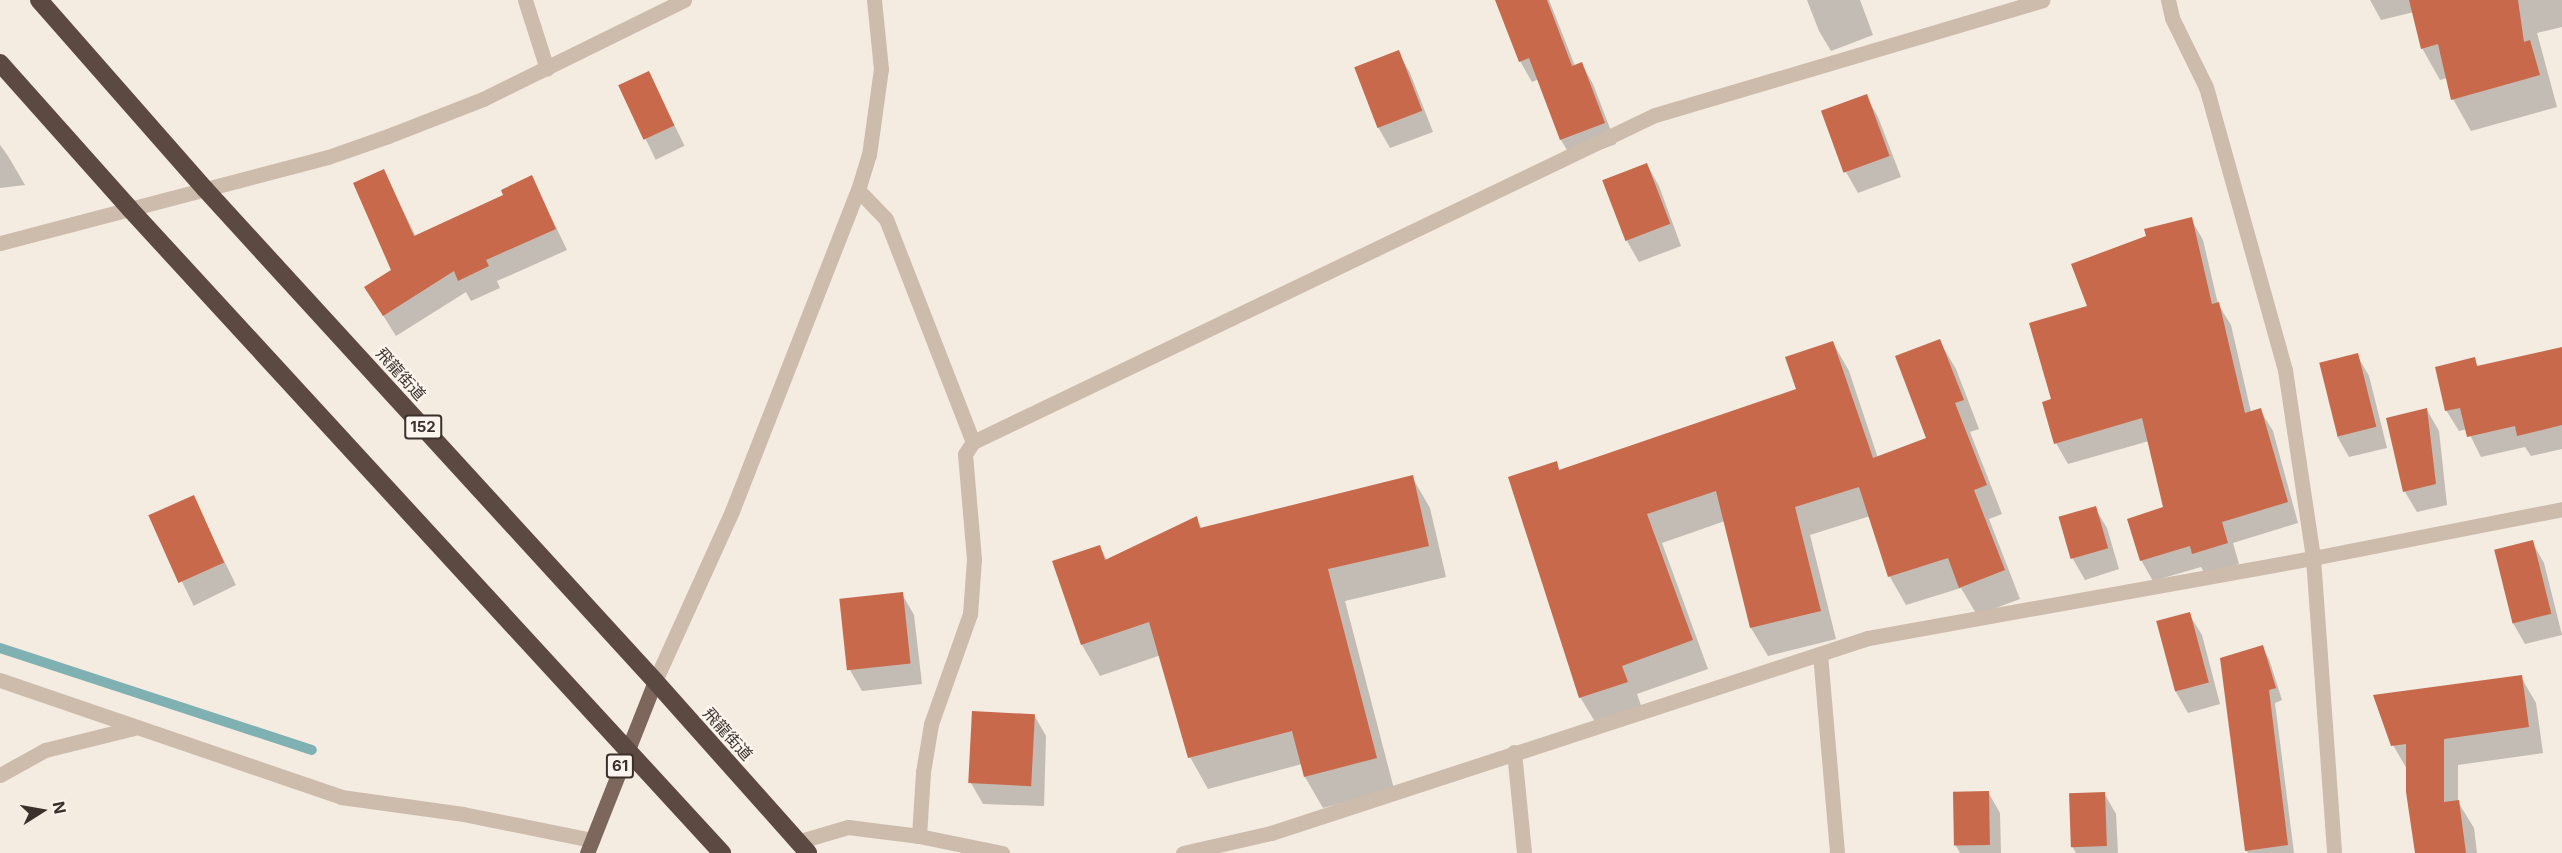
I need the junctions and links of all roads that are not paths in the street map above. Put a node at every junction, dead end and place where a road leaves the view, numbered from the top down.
1 (39, 0) edge
2 (525, 0) edge
3 (684, 0) edge
4 (874, 0) edge
5 (2042, 0) edge
6 (2168, 0) edge
7 (0, 63) edge
8 (547, 69) junction
9 (205, 189) junction
10 (858, 190) junction
11 (130, 209) junction
12 (0, 243) edge
13 (973, 442) junction
14 (2562, 509) edge
15 (2313, 558) junction
16 (1820, 654) junction
17 (0, 680) edge
18 (655, 681) junction
19 (134, 728) junction
20 (626, 750) junction
21 (1514, 752) junction
22 (0, 776) edge
23 (920, 836) junction
24 (590, 846) edge
25 (803, 847) edge
26 (722, 853) edge
27 (1002, 853) edge
28 (1183, 853) edge
29 (1524, 853) edge
30 (1837, 853) edge
31 (2334, 853) edge

1 - 9 highway, 飛龍街道 / 152
2 - 8 street
3 - 8 street
4 - 10 street
5 - 13 street
6 - 15 street
7 - 11 highway
8 - 9 street
9 - 11 street
9 - 18 highway, 飛龍街道 / 152
10 - 13 street
10 - 18 street
11 - 12 street
11 - 20 highway
13 - 23 street
14 - 15 street
15 - 16 street
15 - 31 street
16 - 21 street
16 - 30 street
17 - 19 street
18 - 20 main road, 61
18 - 25 highway, 飛龍街道 / 152
19 - 22 street
19 - 24 street
20 - 24 main road, 61
20 - 26 highway
21 - 28 street
21 - 29 street
23 - 25 street
23 - 27 street

